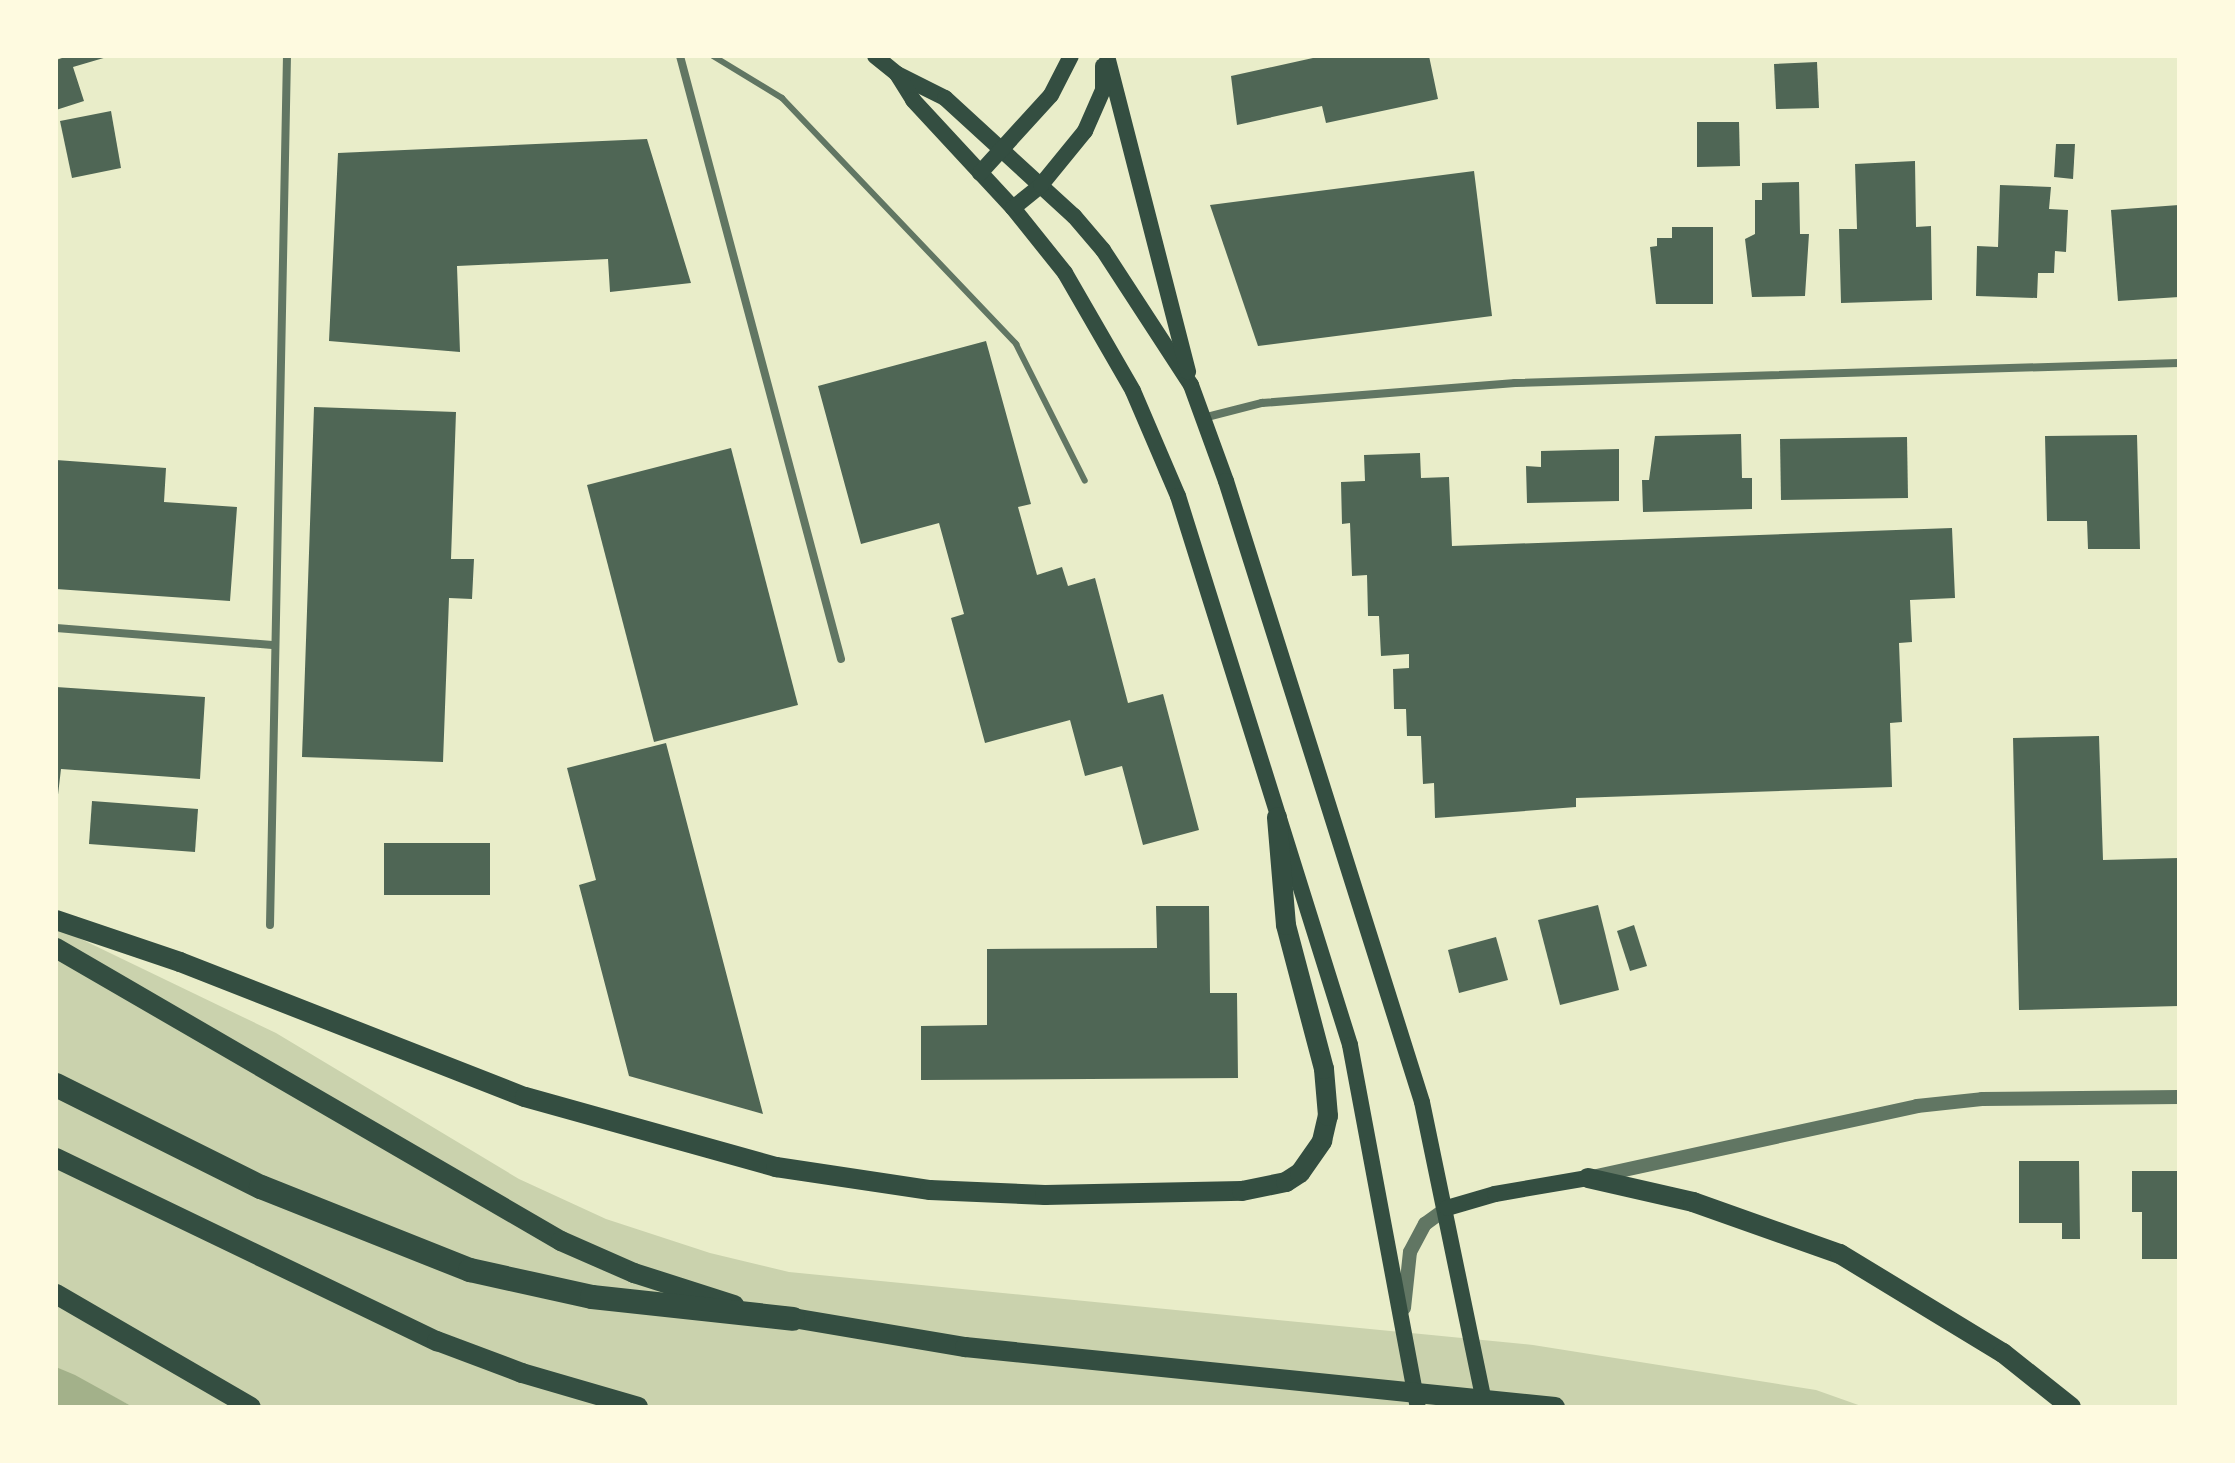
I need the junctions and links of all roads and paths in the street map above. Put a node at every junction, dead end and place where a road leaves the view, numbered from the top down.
1 (287, 56) edge
2 (680, 56) edge
3 (713, 56) edge
4 (875, 56) edge
5 (1071, 56) edge
6 (1104, 56) edge
7 (897, 74) junction
8 (1003, 149) junction
9 (980, 173) junction
10 (1041, 185) junction
11 (1013, 208) junction
12 (2179, 363) edge
13 (1191, 385) junction
14 (1203, 418) junction
15 (1085, 481) dead end
16 (56, 628) edge
17 (272, 645) junction
18 (841, 659) dead end
19 (1277, 817) junction
20 (56, 920) edge
21 (270, 925) dead end
22 (56, 948) edge
23 (56, 1085) edge
24 (2179, 1097) edge
25 (56, 1158) edge
26 (1588, 1178) junction
27 (1447, 1208) junction
28 (56, 1294) edge
29 (1403, 1316) junction
30 (793, 1319) junction
31 (251, 1407) edge
32 (638, 1407) edge
33 (1418, 1407) edge
34 (1485, 1407) edge
35 (1555, 1407) edge
36 (2071, 1407) edge

1 - 17 street
2 - 18 street
3 - 15 lane
4 - 7 main road
5 - 8 main road
6 - 10 main road
6 - 13 main road
7 - 8 main road
7 - 9 main road
8 - 9 main road
8 - 10 main road
9 - 11 main road
10 - 11 main road
10 - 13 main road
11 - 19 main road
12 - 14 street
13 - 14 main road
14 - 27 main road
16 - 17 street
17 - 21 street
19 - 20 main road
19 - 29 main road
22 - 30 main road
23 - 30 highway
24 - 26 street
25 - 32 main road
26 - 27 main road
26 - 36 main road
27 - 29 street
27 - 34 main road
28 - 31 main road
29 - 33 main road
30 - 35 main road

